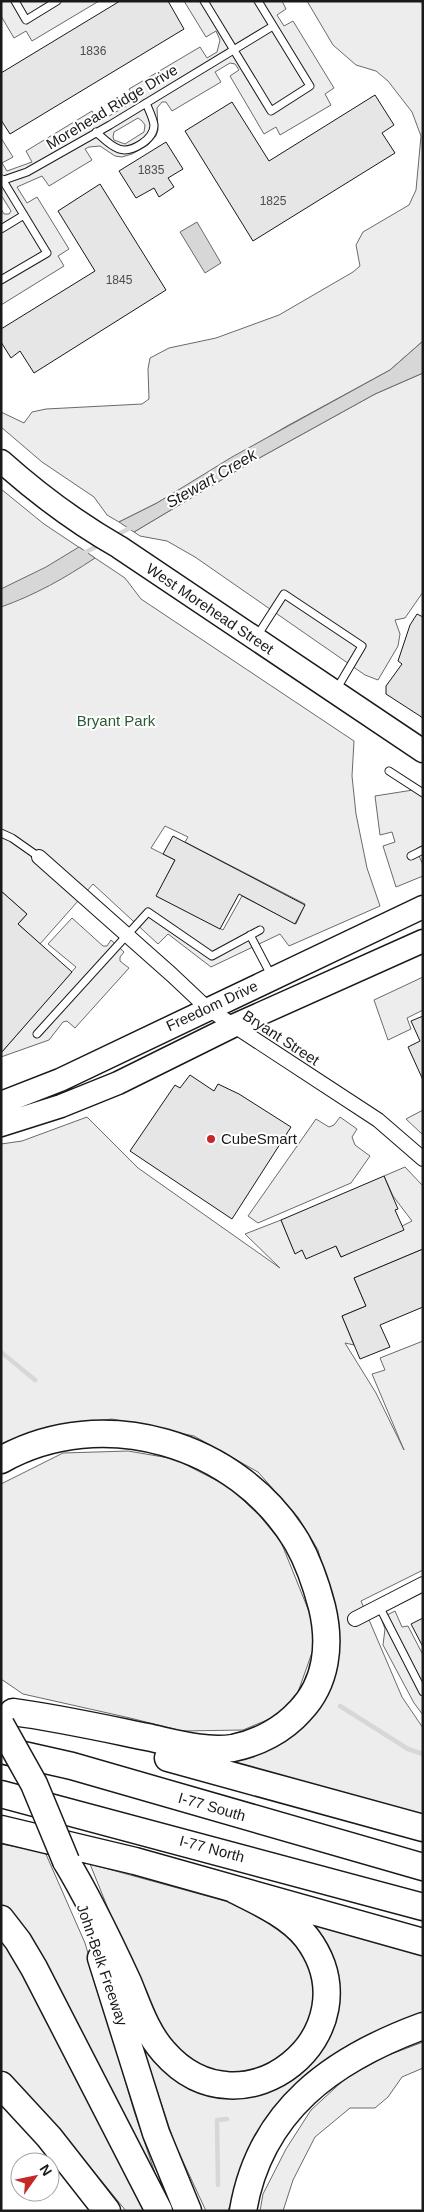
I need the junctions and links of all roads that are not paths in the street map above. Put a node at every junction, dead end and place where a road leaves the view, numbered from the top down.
1 (16, 1) edge
2 (57, 1) edge
3 (204, 1) edge
4 (258, 1) edge
5 (273, 26) junction
6 (234, 50) junction
7 (146, 103) junction
8 (96, 132) junction
9 (2, 180) edge
10 (24, 215) junction
11 (1, 229) edge
12 (1, 280) edge
13 (1, 462) edge
14 (255, 639) junction
15 (335, 692) junction
16 (423, 751) edge
17 (389, 771) dead end
18 (423, 794) edge
19 (1, 834) edge
20 (423, 850) edge
21 (411, 856) dead end
22 (39, 857) joint
23 (423, 907) edge
24 (260, 930) dead end
25 (128, 935) junction
26 (250, 935) junction
27 (423, 941) edge
28 (273, 978) junction
29 (207, 1008) junction
30 (233, 1026) junction
31 (37, 1034) dead end
32 (1, 1103) edge
33 (1, 1125) edge
34 (423, 1159) edge
35 (1, 1460) edge
36 (423, 1584) edge
37 (379, 1606) junction
38 (355, 1619) dead end
39 (423, 1692) edge
40 (5, 1716) edge
41 (1, 1750) edge
42 (1, 1794) edge
43 (423, 1828) edge
44 (1, 1829) edge
45 (66, 1861) junction
46 (423, 1867) edge
47 (235, 1890) junction
48 (423, 1907) edge
49 (1, 1919) edge
50 (423, 1942) edge
51 (423, 2026) edge
52 (1, 2085) edge
53 (1, 2105) edge
54 (68, 2162) junction
55 (107, 2211) edge
56 (159, 2211) edge
57 (188, 2211) edge
58 (243, 2211) edge

1 - 2 lane
3 - 6 lane
4 - 5 lane
5 - 6 lane, Morehead Ridge Drive
5 - 6 lane
6 - 7 lane, Morehead Ridge Drive
7 - 8 lane, Morehead Ridge Drive
7 - 8 lane
8 - 9 lane, Morehead Ridge Drive
9 - 10 lane
10 - 11 lane
10 - 12 lane
13 - 14 main road, West Morehead Street
14 - 15 main road, West Morehead Street
14 - 15 lane
15 - 16 main road, West Morehead Street
17 - 18 lane
19 - 22 lane
20 - 21 lane
22 - 25 street, Bryant Street
23 - 28 main road, Freedom Drive
24 - 26 lane
25 - 26 lane
25 - 29 street, Bryant Street
25 - 31 lane
26 - 28 lane
27 - 30 main road, Freedom Drive
28 - 29 main road, Freedom Drive
29 - 30 street, Bryant Street
29 - 32 main road, Freedom Drive
30 - 33 main road, Freedom Drive
30 - 34 street, Bryant Street
35 - 40 highway
36 - 37 street
37 - 38 street
37 - 39 lane
40 - 43 highway
40 - 45 highway, John Belk Freeway, bridge
41 - 46 highway, I-77 South
42 - 48 highway, I-77 North
44 - 47 highway
45 - 47 highway
45 - 57 highway, John Belk Freeway
47 - 50 highway
49 - 56 highway
51 - 58 highway
52 - 54 highway
53 - 54 highway
54 - 55 highway

